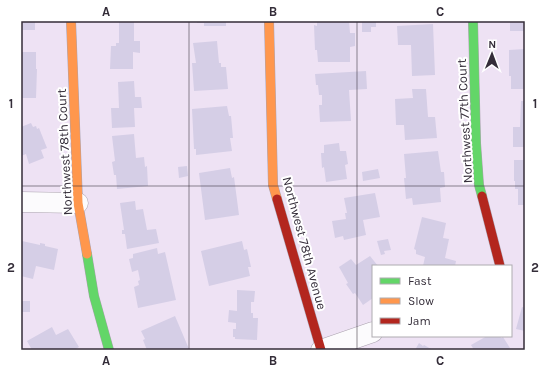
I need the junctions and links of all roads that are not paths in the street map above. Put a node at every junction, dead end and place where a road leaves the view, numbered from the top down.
1 (71, 21) edge
2 (268, 21) edge
3 (473, 21) edge
4 (21, 202) edge
5 (78, 203) junction
6 (500, 265) edge
7 (372, 332) edge
8 (109, 350) edge
9 (321, 350) edge

1 - 5 street, Northwest 78th Court
2 - 9 street, Northwest 78th Avenue
3 - 6 street, Northwest 77th Court
4 - 5 street
5 - 8 street, Northwest 78th Court
7 - 9 street

